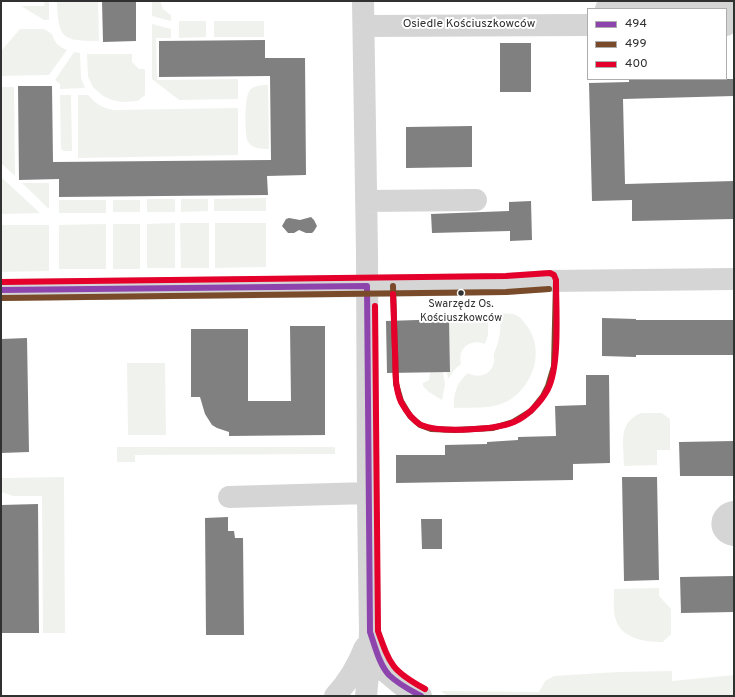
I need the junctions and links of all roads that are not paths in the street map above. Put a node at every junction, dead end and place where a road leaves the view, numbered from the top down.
1 (364, 1) edge
2 (608, 8) edge
3 (727, 8) edge
4 (727, 8) edge
5 (727, 22) edge
6 (583, 23) edge
7 (364, 26) junction
8 (476, 200) dead end
9 (366, 201) junction
10 (734, 279) edge
11 (367, 286) junction
12 (1, 290) edge
13 (368, 493) junction
14 (229, 497) dead end
15 (734, 512) edge
16 (734, 534) edge
17 (370, 632) junction
18 (415, 693) edge
19 (335, 696) edge
20 (366, 696) edge
21 (369, 696) edge

1 - 7 street
2 - 4 street
3 - 5 street
6 - 7 street, Osiedle Kościuszkowców
7 - 9 street
8 - 9 street
9 - 11 street
10 - 11 street
11 - 12 street
11 - 13 street
13 - 14 street
13 - 17 street
15 - 16 street
17 - 18 street
17 - 19 street
17 - 20 street
18 - 21 street

